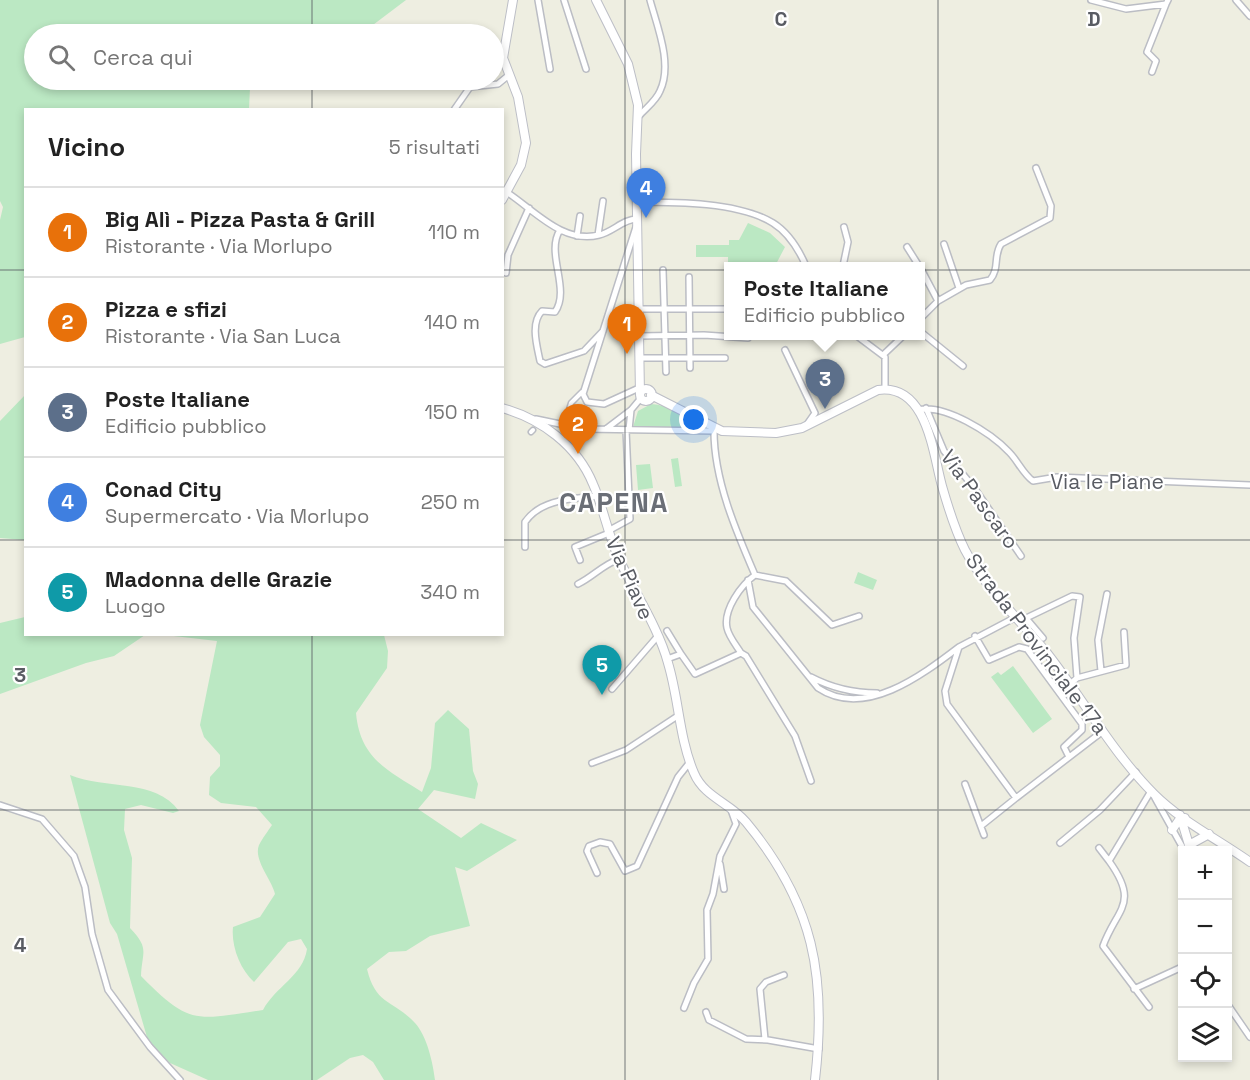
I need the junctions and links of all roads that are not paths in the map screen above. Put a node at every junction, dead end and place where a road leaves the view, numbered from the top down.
1 (513, 0) edge
2 (538, 0) edge
3 (564, 0) edge
4 (596, 0) edge
5 (650, 0) edge
6 (1091, 0) edge
7 (1236, 0) edge
8 (1167, 2) edge
9 (1250, 16) edge
10 (504, 50) edge
11 (504, 58) edge
12 (550, 69) dead end
13 (586, 69) dead end
14 (1152, 72) dead end
15 (509, 75) junction
16 (504, 79) edge
17 (468, 90) edge
18 (455, 108) edge
19 (639, 116) junction
20 (1036, 168) dead end
21 (505, 197) edge
22 (603, 201) dead end
23 (637, 202) junction
24 (529, 208) junction
25 (580, 216) dead end
26 (637, 220) junction
27 (844, 227) dead end
28 (560, 230) junction
29 (598, 235) junction
30 (577, 236) junction
31 (944, 244) dead end
32 (907, 247) dead end
33 (803, 262) edge
34 (844, 262) edge
35 (916, 262) edge
36 (663, 270) dead end
37 (506, 273) dead end
38 (689, 277) dead end
39 (925, 277) edge
40 (959, 288) junction
41 (938, 301) junction
42 (639, 309) junction
43 (664, 309) junction
44 (690, 309) junction
45 (724, 309) edge
46 (925, 314) edge
47 (604, 329) junction
48 (665, 335) junction
49 (690, 335) junction
50 (925, 335) edge
51 (639, 336) junction
52 (724, 337) edge
53 (862, 340) edge
54 (899, 340) edge
55 (785, 350) dead end
56 (883, 355) junction
57 (639, 358) junction
58 (666, 358) junction
59 (690, 358) junction
60 (725, 358) dead end
61 (963, 366) dead end
62 (690, 368) dead end
63 (666, 372) dead end
64 (639, 375) junction
65 (885, 389) junction
66 (582, 392) junction
67 (650, 392) junction
68 (640, 393) junction
69 (504, 409) edge
70 (922, 409) junction
71 (631, 410) junction
72 (616, 421) junction
73 (536, 422) junction
74 (565, 426) junction
75 (802, 428) junction
76 (606, 429) junction
77 (618, 429) junction
78 (627, 430) junction
79 (718, 431) junction
80 (559, 439) junction
81 (1250, 485) edge
82 (597, 496) junction
83 (609, 532) junction
84 (525, 547) dead end
85 (1021, 556) dead end
86 (619, 559) junction
87 (580, 560) dead end
88 (755, 575) junction
89 (748, 580) junction
90 (578, 584) dead end
91 (1107, 594) dead end
92 (859, 616) dead end
93 (1022, 619) junction
94 (667, 631) dead end
95 (1124, 632) dead end
96 (975, 636) junction
97 (657, 637) junction
98 (1043, 638) dead end
99 (959, 647) junction
100 (741, 653) junction
101 (681, 654) junction
102 (667, 659) junction
103 (1101, 671) junction
104 (807, 675) junction
105 (1077, 678) junction
106 (1069, 685) junction
107 (612, 689) dead end
108 (882, 692) junction
109 (679, 715) junction
110 (1103, 731) junction
111 (1069, 757) junction
112 (690, 762) junction
113 (592, 763) dead end
114 (1136, 772) junction
115 (811, 781) dead end
116 (965, 784) dead end
117 (1151, 791) junction
118 (1016, 798) junction
119 (0, 805) edge
120 (729, 807) junction
121 (1182, 817) junction
122 (981, 826) junction
123 (1173, 830) junction
124 (1209, 834) junction
125 (984, 835) dead end
126 (1060, 843) dead end
127 (1186, 846) edge
128 (1187, 846) edge
129 (1192, 846) edge
130 (1099, 848) dead end
131 (720, 856) junction
132 (1109, 861) junction
133 (1250, 862) edge
134 (597, 873) dead end
135 (724, 889) dead end
136 (1178, 969) edge
137 (784, 975) dead end
138 (1134, 989) junction
139 (1149, 1007) dead end
140 (684, 1008) dead end
141 (1229, 1008) edge
142 (706, 1011) dead end
143 (1250, 1037) edge
144 (765, 1039) junction
145 (819, 1049) junction
146 (180, 1080) edge
147 (815, 1080) edge

1 - 10 main road
2 - 12 street
3 - 13 street
4 - 19 main road
5 - 19 street
6 - 8 street
7 - 9 street
8 - 14 street
11 - 15 main road
15 - 16 street
15 - 21 main road
17 - 18 street
19 - 23 main road
20 - 40 street
21 - 24 street
22 - 29 street
23 - 26 main road
23 - 33 street
24 - 28 street
24 - 37 street
25 - 30 street
26 - 29 street
26 - 42 main road
26 - 47 street
27 - 34 street
28 - 30 street
28 - 47 street
29 - 30 street
31 - 40 street
32 - 35 street
36 - 43 street
38 - 44 street
39 - 41 street
40 - 41 street
41 - 46 street
42 - 43 street
42 - 51 main road
43 - 44 street
43 - 48 street
44 - 45 street
44 - 49 street
47 - 66 street
48 - 49 street
48 - 51 street
48 - 58 street
49 - 52 street
49 - 59 street
50 - 61 street
51 - 57 main road
53 - 56 street
54 - 56 street
55 - 75 street
56 - 65 street
57 - 58 street
57 - 64 main road
58 - 59 street
58 - 63 street
59 - 60 street
59 - 62 street
64 - 67 main road
64 - 68 main road
65 - 70 main road, Strada Provinciale 17a
65 - 75 main road
66 - 68 street
66 - 74 street
67 - 68 main road
67 - 79 main road
68 - 71 street
69 - 73 main road, Via Piave
70 - 81 street, Via le Piane
70 - 85 street, Via Pascaro
70 - 93 main road, Strada Provinciale 17a
71 - 72 street
71 - 78 street
72 - 76 street
72 - 77 street
73 - 74 street
73 - 80 main road, Via Piave
74 - 76 street
74 - 80 street
75 - 79 main road
76 - 77 street
77 - 78 street
78 - 79 street
78 - 83 street
79 - 88 street
80 - 82 main road, Via Piave
82 - 83 main road, Via Piave
82 - 84 street
83 - 86 main road, Via Piave
83 - 87 street
86 - 90 street
86 - 97 main road, Via Piave
88 - 89 street
88 - 92 street
89 - 100 street
89 - 104 street
91 - 103 street
93 - 96 street
93 - 98 street
93 - 105 street
93 - 106 main road, Strada Provinciale 17a
94 - 101 street
95 - 103 street
96 - 99 street
96 - 111 street
97 - 102 main road, Via Piave
97 - 107 street
99 - 108 street
99 - 118 street
100 - 101 street
100 - 115 street
101 - 102 street
102 - 109 main road, Via Piave
103 - 105 street
104 - 108 street
104 - 108 street
105 - 106 street
106 - 110 main road, Strada Provinciale 17a
109 - 112 main road, Via Piave
109 - 113 street
110 - 111 street
110 - 114 main road, Strada Provinciale 17a
111 - 118 street
112 - 120 main road, Via Piave
112 - 134 street
114 - 117 main road, Strada Provinciale 17a
114 - 126 street
116 - 122 street
117 - 121 main road, Strada Provinciale 17a
117 - 123 street
117 - 132 street
118 - 122 street
119 - 146 street
120 - 131 street
120 - 145 main road, Via Piave
121 - 123 main road
121 - 124 main road, Strada Provinciale 17a
121 - 128 main road
122 - 125 street
123 - 127 street
124 - 129 main road
124 - 133 main road, Strada Provinciale 17a
130 - 132 street
131 - 135 street
131 - 140 street
132 - 138 street
136 - 138 street
137 - 144 street
138 - 139 street
141 - 143 street
142 - 144 street
144 - 145 street
145 - 147 main road, Via Piave

